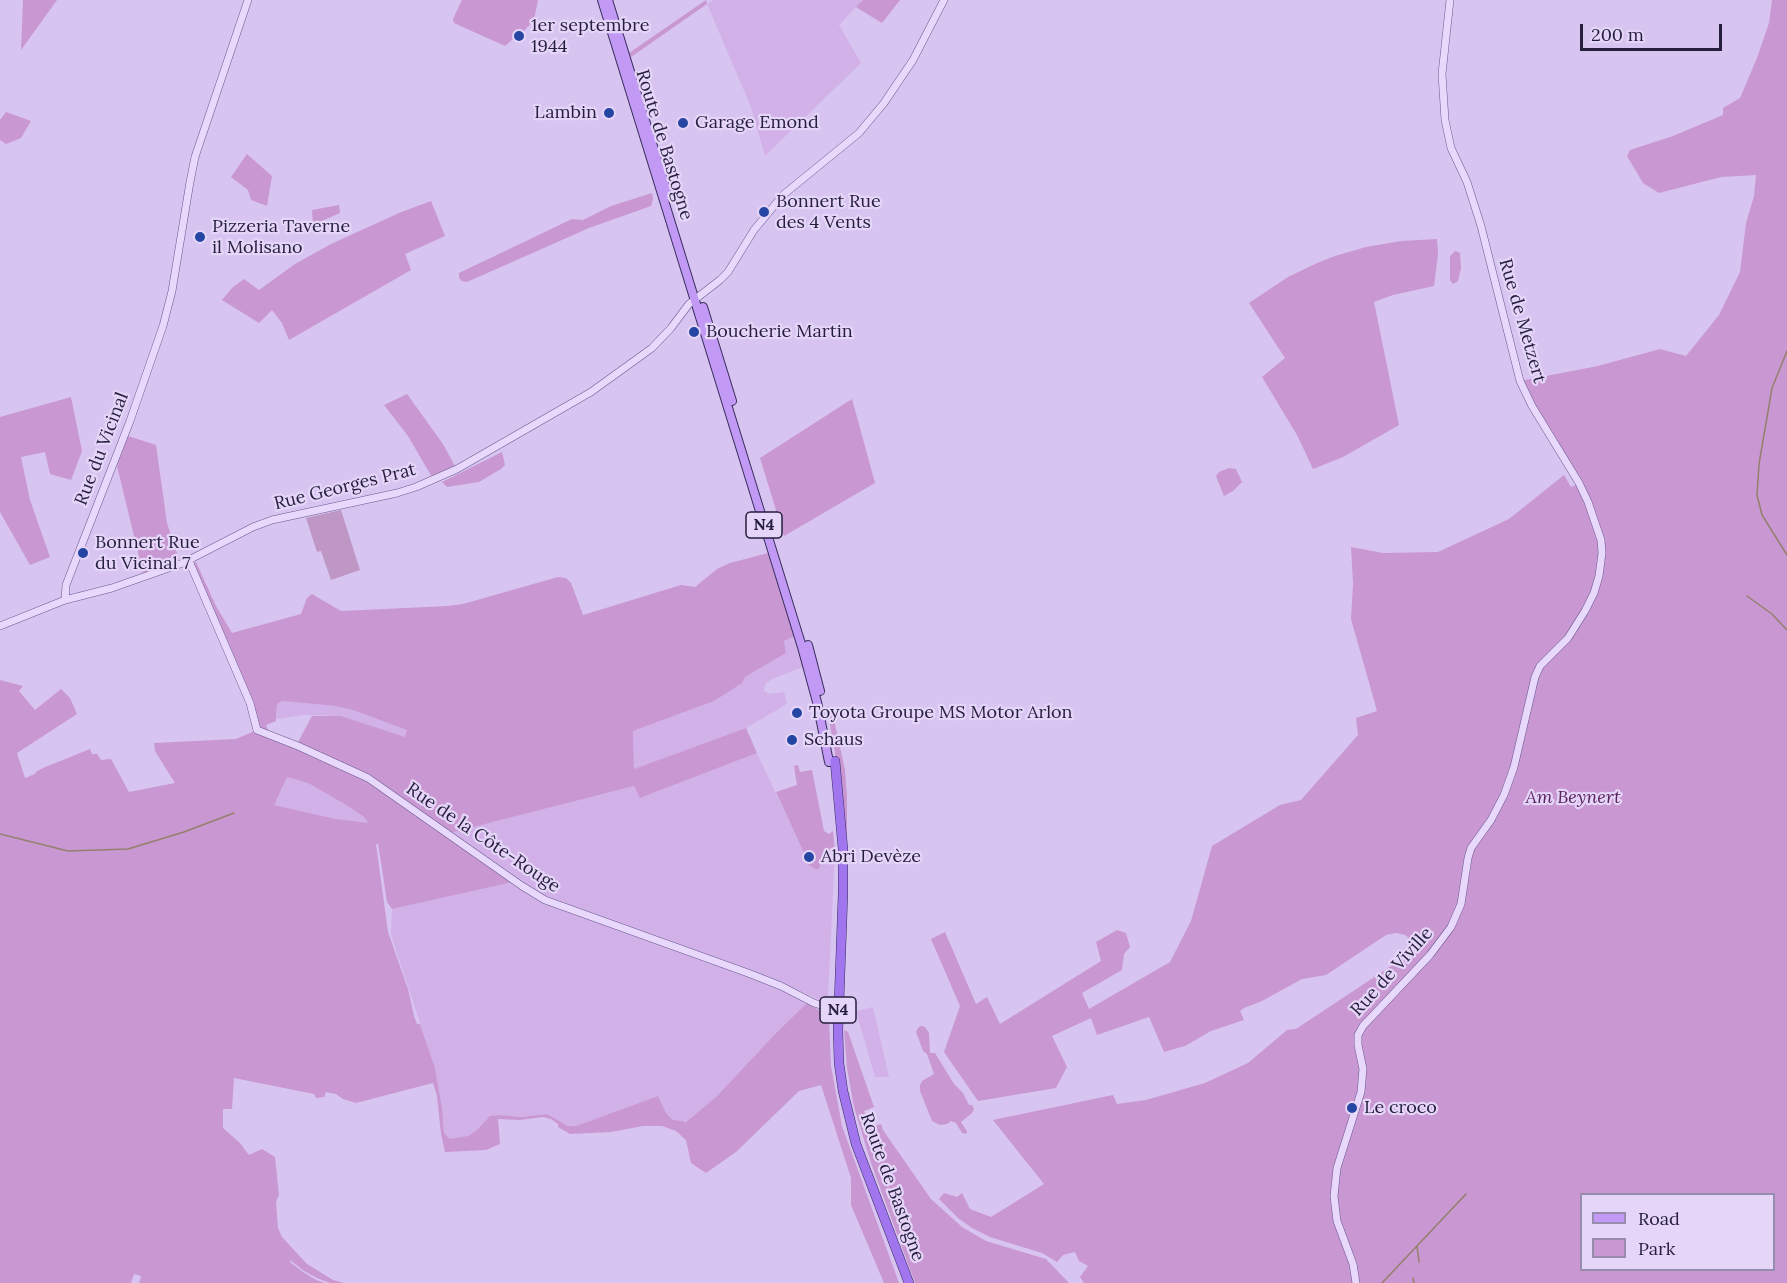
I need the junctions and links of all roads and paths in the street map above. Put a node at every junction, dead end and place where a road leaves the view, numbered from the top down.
1 (248, 0) edge
2 (602, 0) edge
3 (608, 0) edge
4 (944, 0) edge
5 (1450, 0) edge
6 (697, 297) junction
7 (189, 561) junction
8 (65, 600) junction
9 (0, 626) edge
10 (1547, 659) joint
11 (832, 762) junction
12 (833, 1009) junction
13 (903, 1283) edge
14 (909, 1283) edge
15 (1356, 1283) edge

1 - 8 street, Rue du Vicinal
2 - 6 main road, Route de Bastogne / N4
3 - 6 main road, Route de Bastogne / N4
4 - 6 street, Rue Georges Prat
5 - 10 street, Rue de Metzert
6 - 7 street, Rue Georges Prat
6 - 11 main road, Route de Bastogne / N4
7 - 8 street, Rue Georges Prat
7 - 12 street, Rue de la Côte-Rouge
8 - 9 street, Rue Georges Prat
10 - 15 street, Rue de Viville
11 - 12 highway, Route de Bastogne / N4
11 - 14 highway, Route de Bastogne / N4
12 - 13 highway, Route de Bastogne / N4

